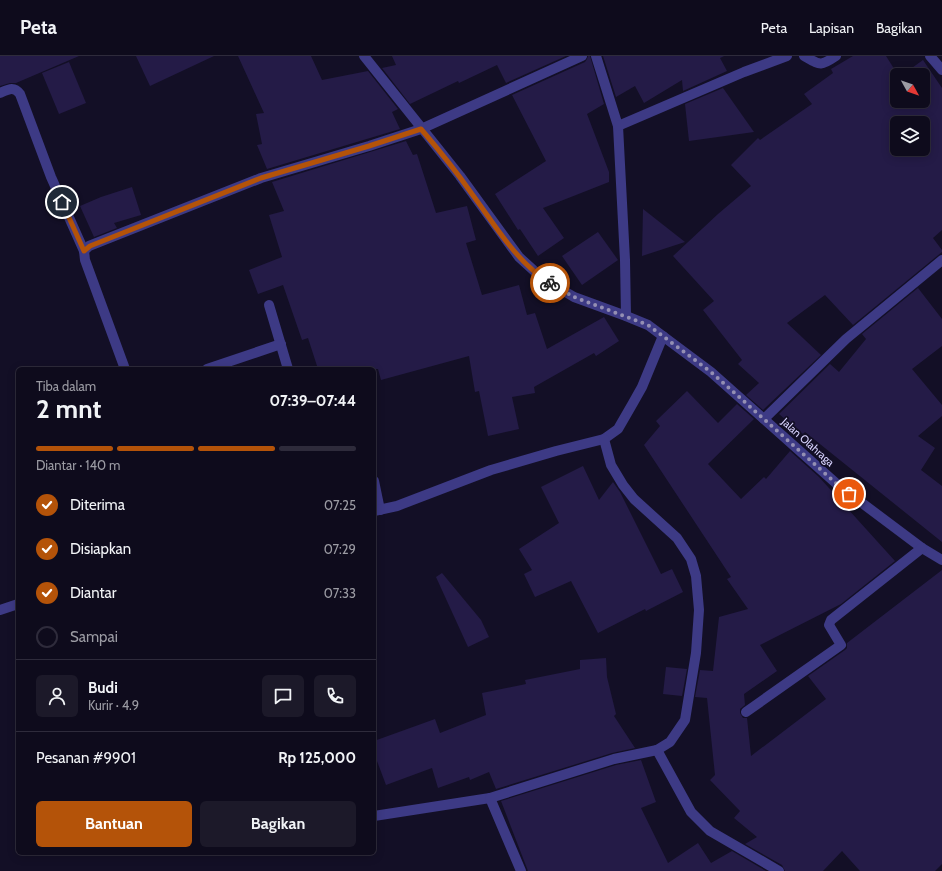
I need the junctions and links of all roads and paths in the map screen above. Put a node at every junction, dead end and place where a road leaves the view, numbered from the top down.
1 (364, 56) edge
2 (582, 56) edge
3 (596, 56) edge
4 (787, 56) edge
5 (804, 56) edge
6 (836, 56) edge
7 (930, 56) edge
8 (942, 70) edge
9 (0, 93) edge
10 (618, 126) junction
11 (421, 129) junction
12 (84, 251) junction
13 (942, 260) edge
14 (269, 305) dead end
15 (626, 316) junction
16 (663, 336) junction
17 (281, 344) junction
18 (124, 367) edge
19 (213, 367) edge
20 (287, 367) edge
21 (764, 419) junction
22 (604, 439) junction
23 (377, 510) edge
24 (922, 548) junction
25 (942, 560) edge
26 (16, 605) edge
27 (0, 610) edge
28 (746, 712) dead end
29 (657, 750) junction
30 (490, 798) junction
31 (376, 816) edge
32 (521, 871) edge
33 (779, 871) edge

1 - 11 street, Jalan Olahraga
2 - 11 street
3 - 10 street
4 - 10 street
5 - 6 street
7 - 8 street
9 - 12 street
10 - 15 street
11 - 12 street
11 - 15 street, Jalan Olahraga
12 - 18 street
13 - 21 street
14 - 17 street
15 - 16 street, Jalan Olahraga
16 - 21 street, Jalan Olahraga
16 - 22 street
17 - 19 street
17 - 20 street
21 - 24 street, Jalan Olahraga
22 - 23 street
22 - 29 street
24 - 25 street, Jalan Olahraga
24 - 28 street
26 - 27 street
29 - 30 street
29 - 33 street
30 - 31 street
30 - 32 street

